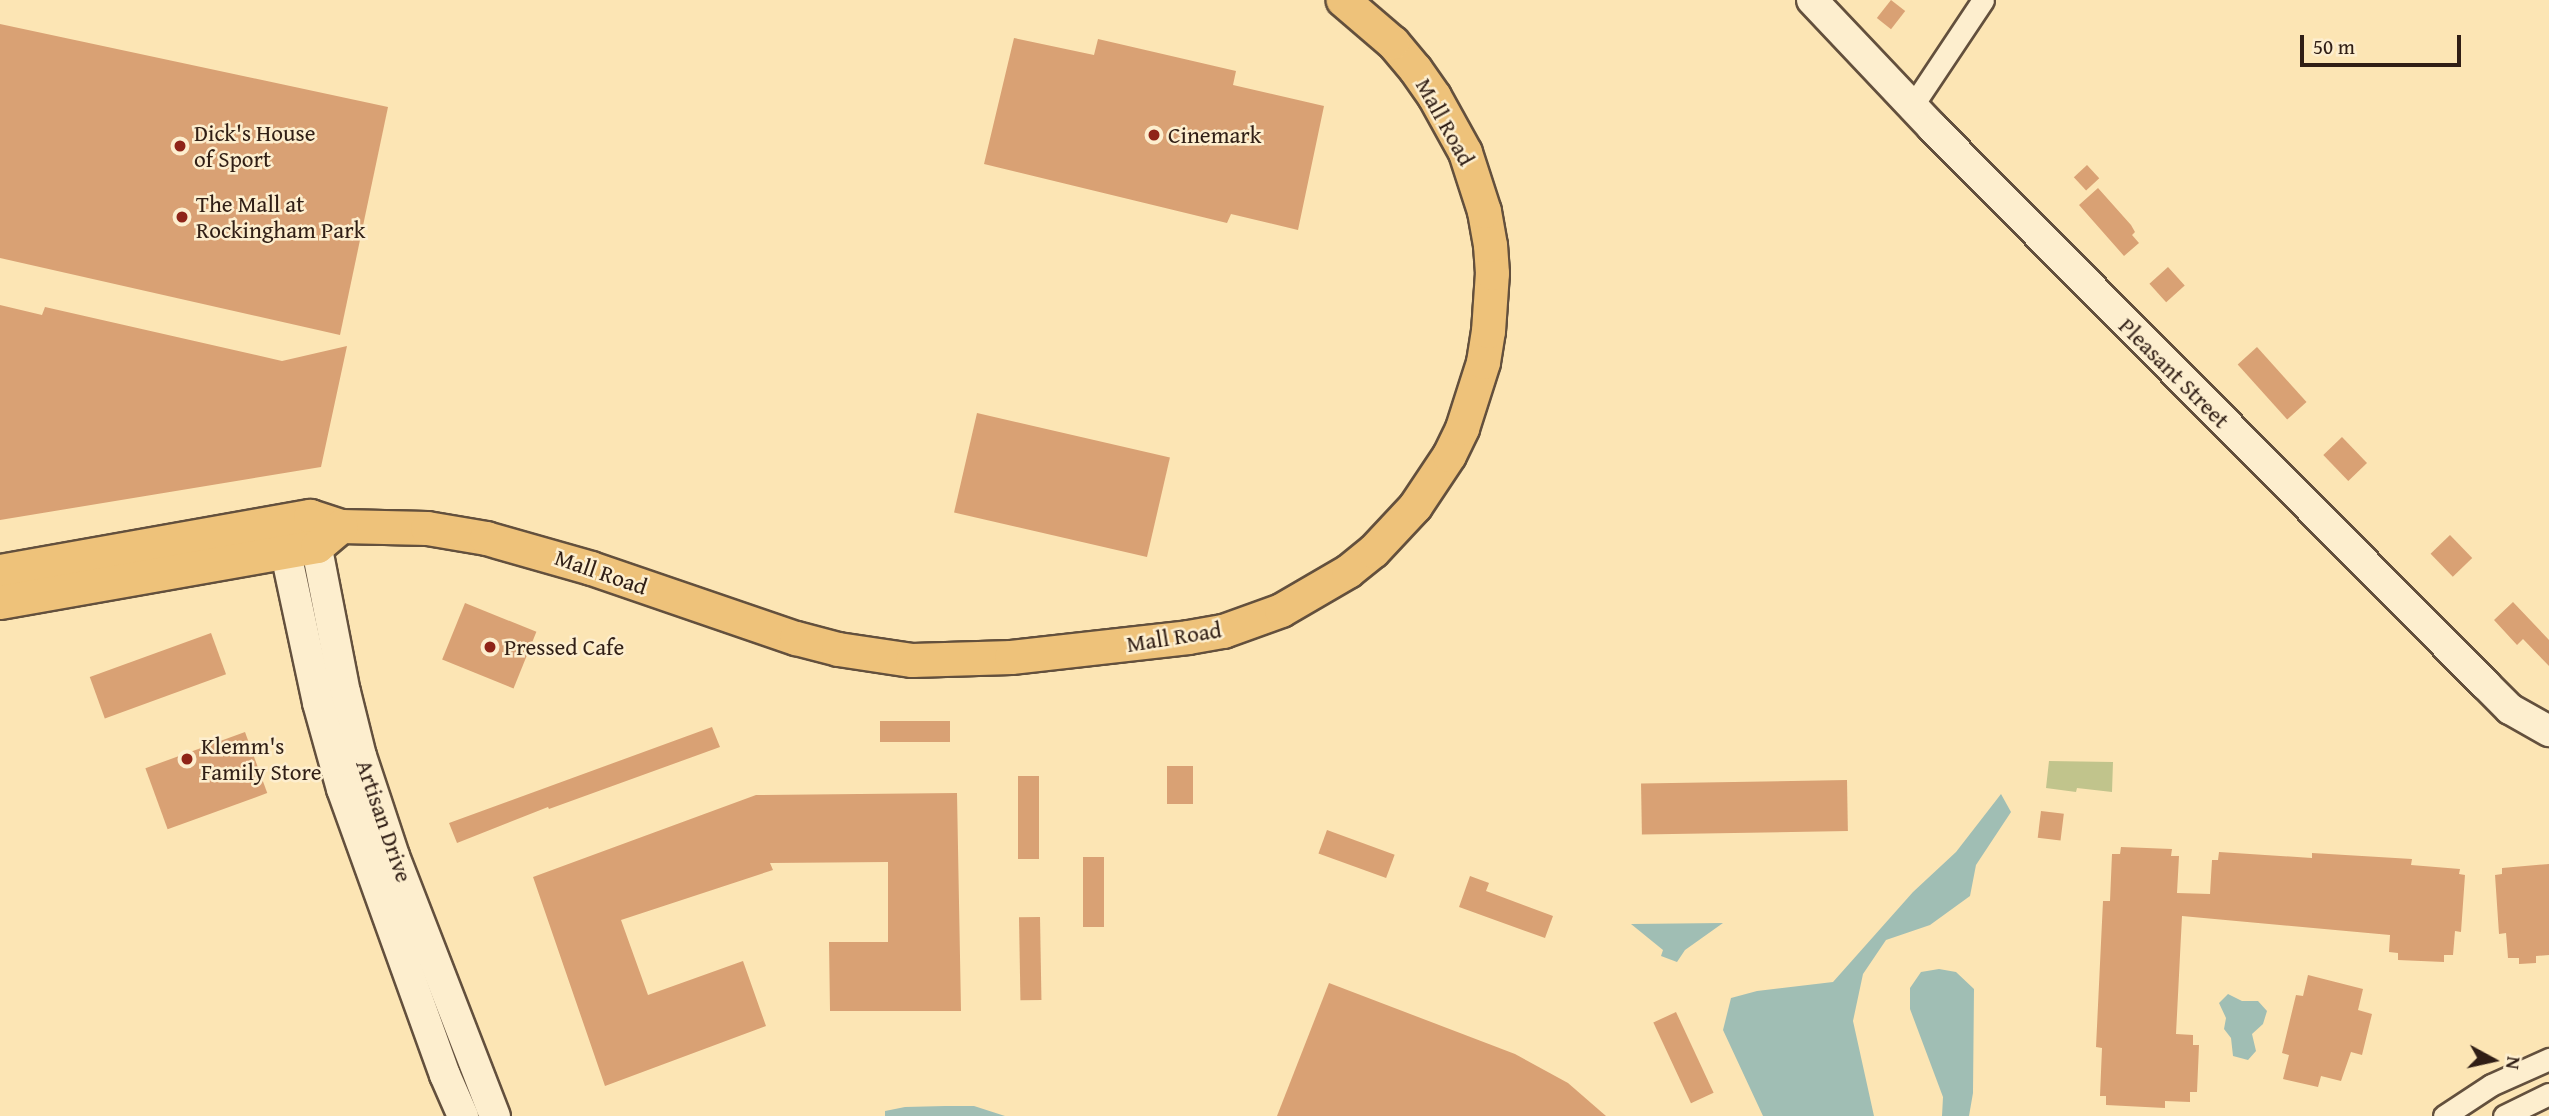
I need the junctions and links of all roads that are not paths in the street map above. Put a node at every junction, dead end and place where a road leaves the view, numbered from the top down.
1 (1343, 0) edge
2 (1812, 0) edge
3 (1983, 0) edge
4 (1913, 105) junction
5 (306, 532) junction
6 (0, 571) edge
7 (0, 601) edge
8 (2549, 731) edge
9 (2549, 1059) edge
10 (2549, 1094) edge
11 (463, 1116) edge
12 (495, 1116) edge
13 (2444, 1116) edge
14 (2504, 1116) edge

1 - 5 main road, Mall Road
2 - 4 main road, Pleasant Street
3 - 4 street
4 - 8 main road, Pleasant Street
5 - 6 main road, Mall Road
5 - 7 main road, Mall Road
5 - 11 main road, Artisan Drive
5 - 12 main road, Artisan Drive
9 - 13 street
10 - 14 street

